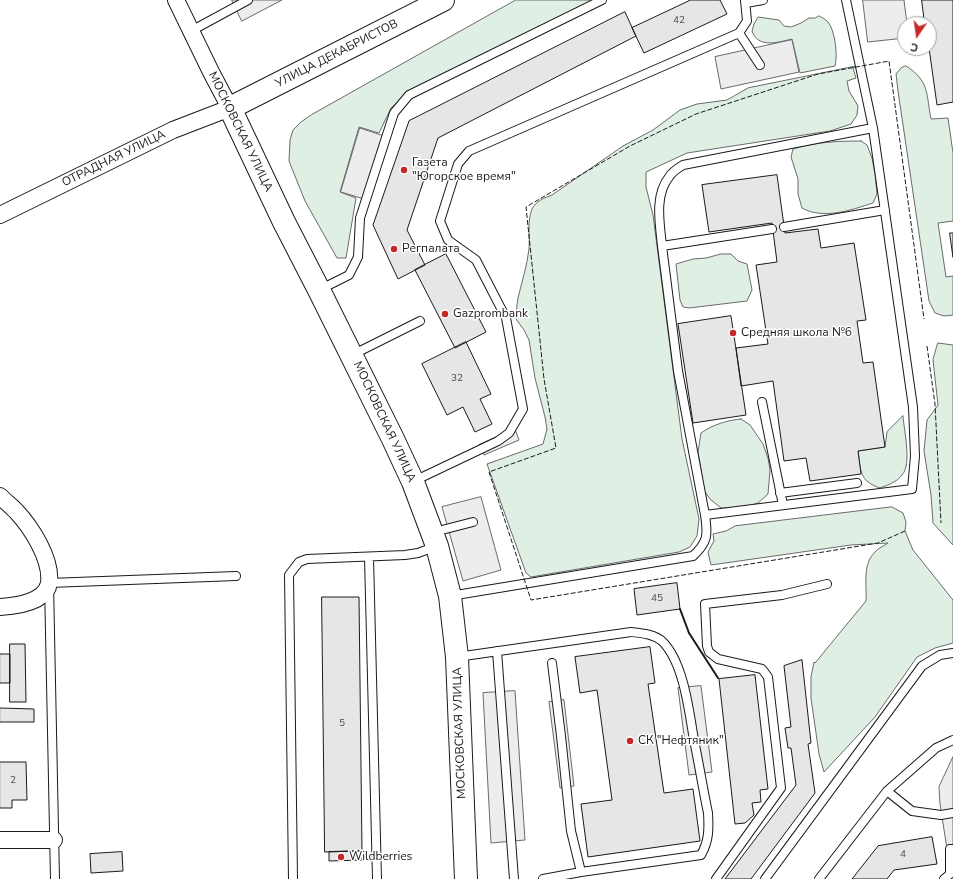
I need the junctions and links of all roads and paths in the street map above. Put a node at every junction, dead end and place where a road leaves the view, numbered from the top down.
1 (176, 0) edge
2 (248, 0) edge
3 (443, 0) edge
4 (602, 0) edge
5 (763, 0) edge
6 (846, 0) edge
7 (746, 2) edge
8 (191, 31) junction
9 (739, 33) junction
10 (760, 65) dead end
11 (230, 108) junction
12 (873, 128) junction
13 (885, 210) junction
14 (0, 215) edge
15 (784, 227) dead end
16 (772, 229) dead end
17 (662, 246) junction
18 (319, 290) junction
19 (420, 321) dead end
20 (352, 355) junction
21 (762, 402) dead end
22 (413, 482) junction
23 (857, 483) dead end
24 (780, 493) junction
25 (0, 496) edge
26 (783, 505) junction
27 (705, 515) junction
28 (474, 522) dead end
29 (435, 539) junction
30 (369, 557) junction
31 (236, 576) dead end
32 (827, 584) dead end
33 (47, 588) junction
34 (450, 596) junction
35 (0, 607) edge
36 (497, 651) junction
37 (953, 652) edge
38 (457, 657) junction
39 (552, 663) dead end
40 (953, 740) edge
41 (887, 791) junction
42 (953, 813) edge
43 (0, 840) edge
44 (54, 840) junction
45 (953, 849) edge
46 (581, 872) junction
47 (55, 879) edge
48 (293, 879) edge
49 (377, 879) edge
50 (466, 879) edge
51 (514, 879) edge
52 (544, 879) edge
53 (716, 879) edge
54 (765, 879) edge
55 (819, 879) edge
56 (944, 879) edge

1 - 8 street, МОСКОВСКАЯ УЛИЦА
2 - 8 lane
3 - 11 main road, УЛИЦА ДЕКАБРИСТОВ
4 - 18 lane
5 - 7 lane
6 - 12 lane
7 - 9 lane
8 - 11 street, МОСКОВСКАЯ УЛИЦА
9 - 10 lane
9 - 22 lane
11 - 14 street, ОТРАДНАЯ УЛИЦА
11 - 18 main road, МОСКОВСКАЯ УЛИЦА
12 - 13 lane
12 - 17 lane
13 - 15 lane
13 - 26 lane
16 - 17 lane
17 - 27 lane
18 - 20 main road, МОСКОВСКАЯ УЛИЦА
19 - 20 lane
20 - 22 main road, МОСКОВСКАЯ УЛИЦА
21 - 24 lane
22 - 29 main road, МОСКОВСКАЯ УЛИЦА
23 - 24 lane
24 - 26 lane
25 - 33 street
26 - 27 lane
27 - 34 lane
28 - 29 lane
29 - 30 lane
29 - 34 main road, МОСКОВСКАЯ УЛИЦА
30 - 48 lane
30 - 49 lane
31 - 33 lane
32 - 53 lane
33 - 35 street
33 - 44 lane
34 - 38 main road, МОСКОВСКАЯ УЛИЦА
36 - 38 lane
36 - 46 lane
36 - 51 lane
37 - 54 lane
38 - 50 main road, МОСКОВСКАЯ УЛИЦА
39 - 46 lane
40 - 41 lane
41 - 42 lane
41 - 55 lane
43 - 44 street
44 - 47 lane
45 - 56 lane
46 - 52 lane

